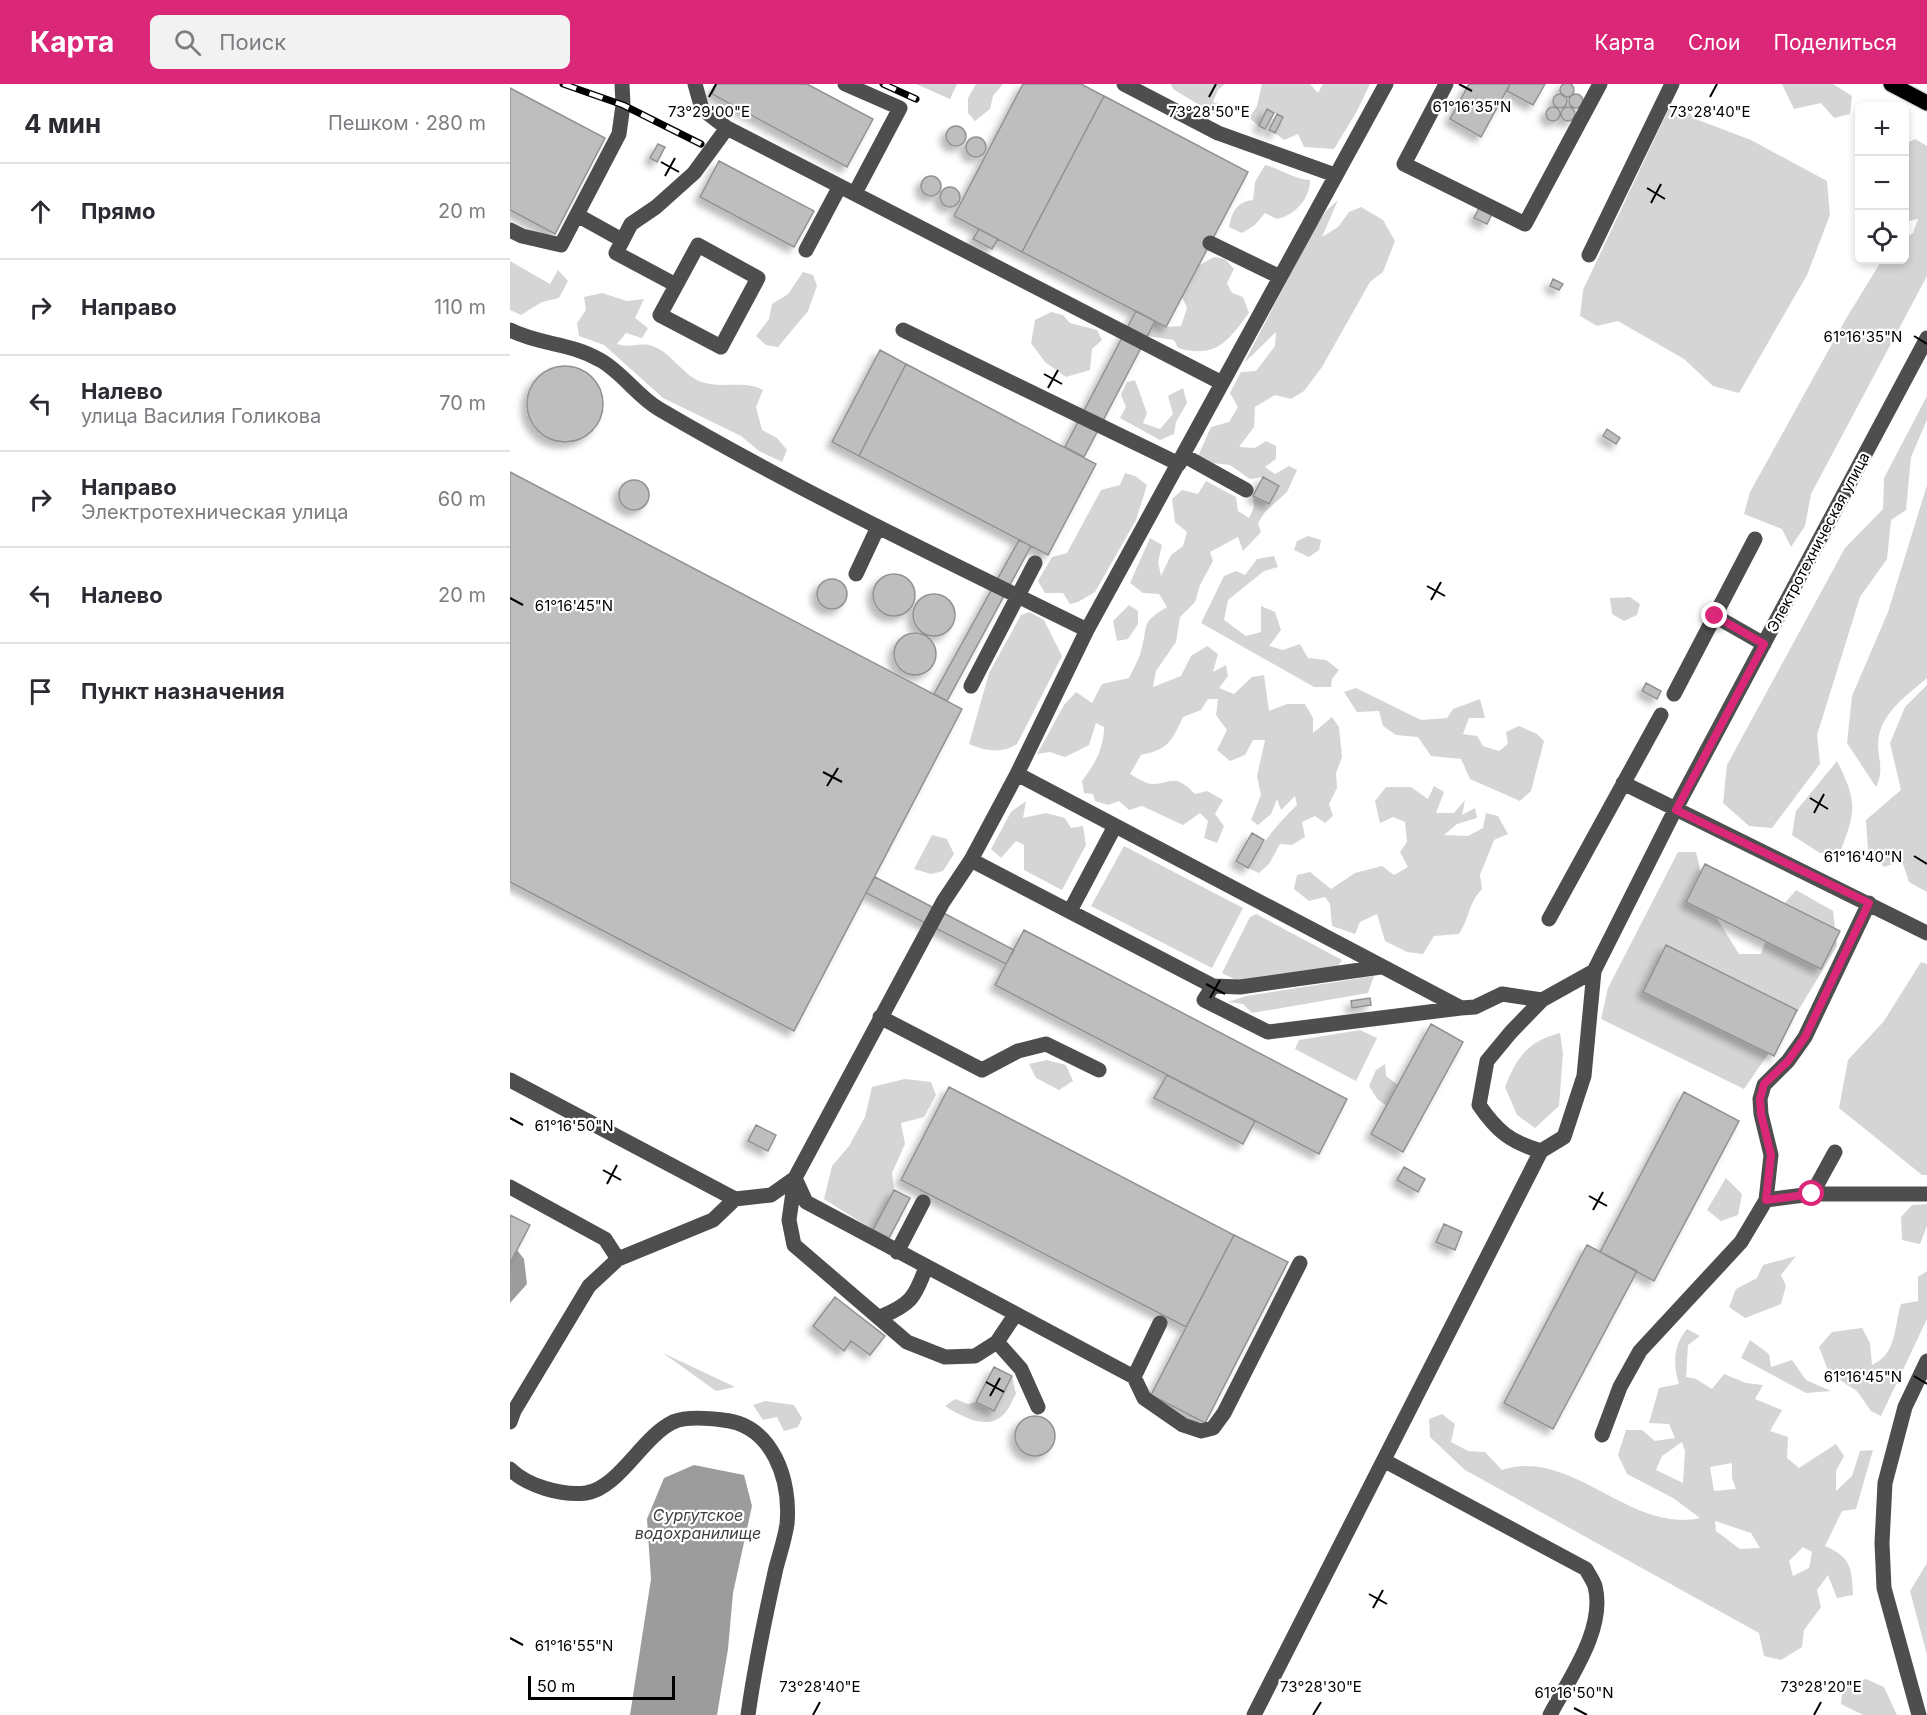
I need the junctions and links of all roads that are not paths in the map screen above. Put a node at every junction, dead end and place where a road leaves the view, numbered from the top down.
1 (622, 84) edge
2 (695, 84) edge
3 (845, 84) edge
4 (1124, 84) edge
5 (1386, 84) edge
6 (1446, 84) edge
7 (1600, 84) edge
8 (1672, 84) edge
9 (1891, 84) edge
10 (1927, 103) edge
11 (728, 128) junction
12 (1335, 175) junction
13 (840, 186) junction
14 (855, 193) junction
15 (577, 215) junction
16 (510, 230) edge
17 (622, 240) junction
18 (1210, 243) dead end
19 (807, 250) dead end
20 (1589, 255) dead end
21 (1278, 276) junction
22 (676, 285) junction
23 (510, 330) edge
24 (903, 330) dead end
25 (1927, 338) edge
26 (1222, 382) junction
27 (1181, 460) junction
28 (1246, 490) dead end
29 (878, 528) junction
30 (1755, 539) dead end
31 (1035, 563) dead end
32 (856, 574) dead end
33 (1017, 596) junction
34 (1715, 616) junction
35 (1087, 630) junction
36 (1764, 644) junction
37 (971, 686) dead end
38 (1674, 694) dead end
39 (1661, 715) dead end
40 (1017, 774) junction
41 (1623, 783) junction
42 (1676, 810) junction
43 (1115, 826) junction
44 (971, 860) junction
45 (1869, 903) junction
46 (1070, 911) junction
47 (1549, 919) dead end
48 (1927, 933) edge
49 (1381, 967) junction
50 (1594, 971) junction
51 (1213, 986) junction
52 (1542, 1000) junction
53 (1461, 1008) junction
54 (880, 1017) junction
55 (1099, 1070) dead end
56 (510, 1080) edge
57 (1541, 1151) junction
58 (1835, 1152) dead end
59 (795, 1178) junction
60 (510, 1187) edge
61 (1812, 1194) junction
62 (1927, 1194) edge
63 (735, 1199) junction
64 (1766, 1200) junction
65 (923, 1202) dead end
66 (897, 1252) junction
67 (618, 1259) junction
68 (1300, 1263) dead end
69 (926, 1268) junction
70 (1015, 1315) junction
71 (880, 1317) junction
72 (1160, 1323) dead end
73 (997, 1342) junction
74 (1927, 1362) edge
75 (1134, 1377) junction
76 (1038, 1407) dead end
77 (510, 1422) edge
78 (1602, 1435) dead end
79 (1385, 1461) junction
80 (510, 1468) edge
81 (748, 1715) edge
82 (1254, 1715) edge
83 (1550, 1715) edge
84 (1919, 1715) edge

1 - 15 street
2 - 11 street
3 - 14 street
4 - 12 street
5 - 12 street
6 - 7 street
8 - 20 street
9 - 10 main road
11 - 13 street
11 - 17 street
12 - 21 street
13 - 14 street
13 - 19 street
14 - 26 street
15 - 16 street
15 - 17 street
17 - 22 street
18 - 21 street
21 - 26 street
22 - 22 street
23 - 29 street
24 - 27 street
25 - 36 street, Электротехническая улица
26 - 27 street
27 - 28 street
27 - 35 street
29 - 32 street
29 - 33 street
30 - 34 street
31 - 33 street
33 - 35 street
33 - 37 street
34 - 36 street
34 - 38 street
35 - 40 street
36 - 42 street, Электротехническая улица
39 - 41 street
40 - 43 street
40 - 44 street
41 - 42 street
41 - 47 street
42 - 45 street
42 - 50 street, Электротехническая улица
43 - 46 street
43 - 49 street
44 - 46 street
44 - 54 street
45 - 48 street
45 - 64 street
46 - 51 street
49 - 51 street
49 - 53 street
50 - 52 street
50 - 57 street
51 - 53 street
52 - 53 street
52 - 57 street
54 - 55 street
54 - 59 street
56 - 63 street
57 - 79 street
58 - 61 street
59 - 63 street
59 - 66 street
59 - 71 street
60 - 67 street
61 - 62 street
61 - 64 street
63 - 67 street
64 - 78 street
65 - 66 street
66 - 69 street
67 - 77 street
68 - 75 street
69 - 70 street
69 - 71 street
70 - 73 street
70 - 75 street
71 - 73 street
72 - 75 street
73 - 76 street
74 - 84 street
79 - 82 street
79 - 83 street
80 - 81 street

